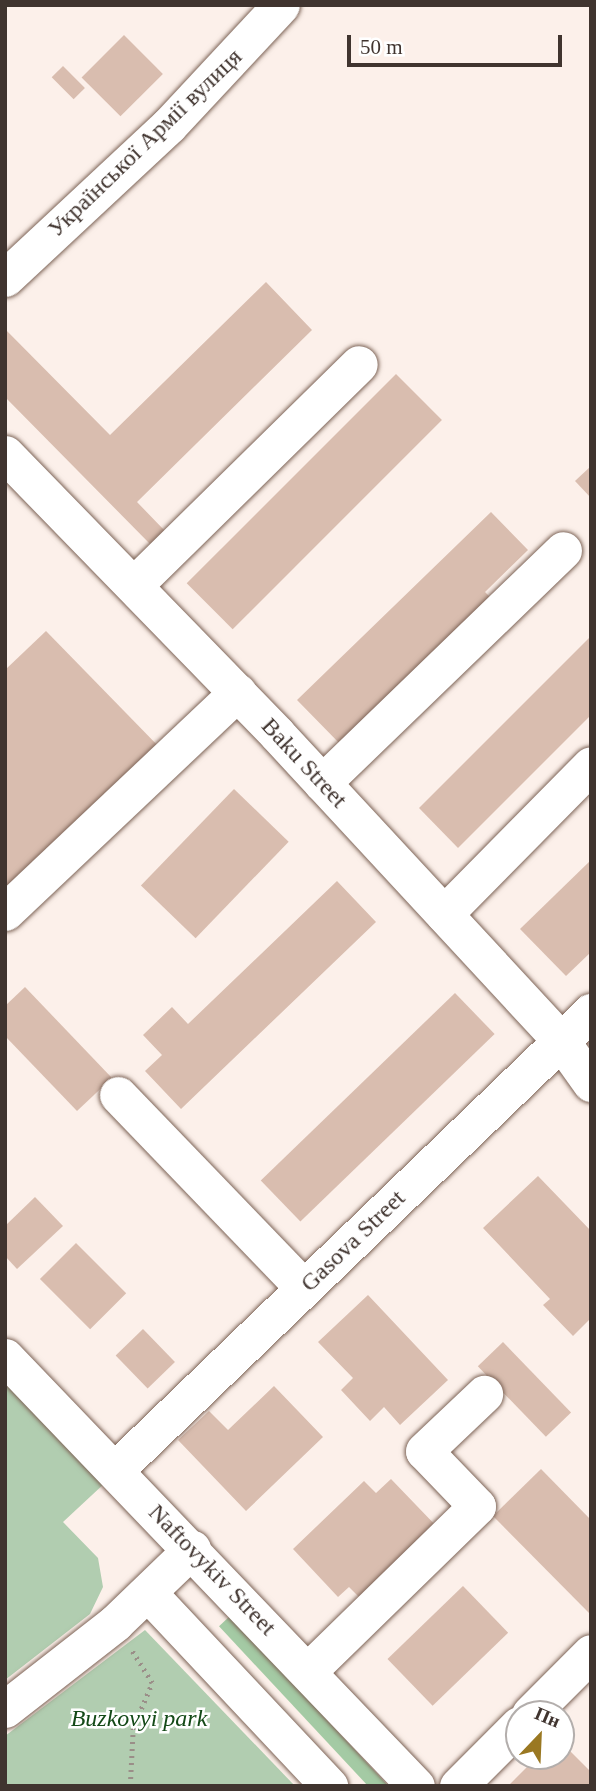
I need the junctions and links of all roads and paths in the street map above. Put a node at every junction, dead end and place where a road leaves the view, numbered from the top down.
1 (281, 5) edge
2 (5, 278) edge
3 (359, 364) dead end
4 (5, 454) edge
5 (563, 550) dead end
6 (134, 586) junction
7 (237, 692) junction
8 (591, 765) edge
9 (323, 783) junction
10 (5, 912) edge
11 (444, 914) junction
12 (591, 1012) edge
13 (561, 1041) junction
14 (591, 1083) edge
15 (118, 1095) dead end
16 (304, 1287) junction
17 (5, 1357) edge
18 (484, 1394) dead end
19 (115, 1470) junction
20 (192, 1549) junction
21 (148, 1593) junction
22 (115, 1623) junction
23 (591, 1653) edge
24 (308, 1671) junction
25 (544, 1700) edge
26 (5, 1709) edge
27 (505, 1739) edge
28 (130, 1786) edge
29 (329, 1786) edge
30 (416, 1786) edge
31 (458, 1786) edge

1 - 2 street, Української Армії вулиця
3 - 6 street
4 - 6 street, Baku Street
5 - 9 street
6 - 7 street, Baku Street
7 - 9 street, Baku Street
7 - 10 street
8 - 11 street
9 - 11 street, Baku Street
11 - 13 street, Baku Street
12 - 13 street, Gasova Street
13 - 14 street, Baku Street
13 - 16 street, Gasova Street
15 - 16 street
16 - 19 street, Gasova Street
17 - 19 street, Naftovykiv Street
18 - 24 street
19 - 20 street, Naftovykiv Street
20 - 21 street
20 - 24 street, Naftovykiv Street
21 - 22 street
21 - 29 street
22 - 26 street
22 - 28 path
23 - 25 street
24 - 30 street, Naftovykiv Street
27 - 31 street

